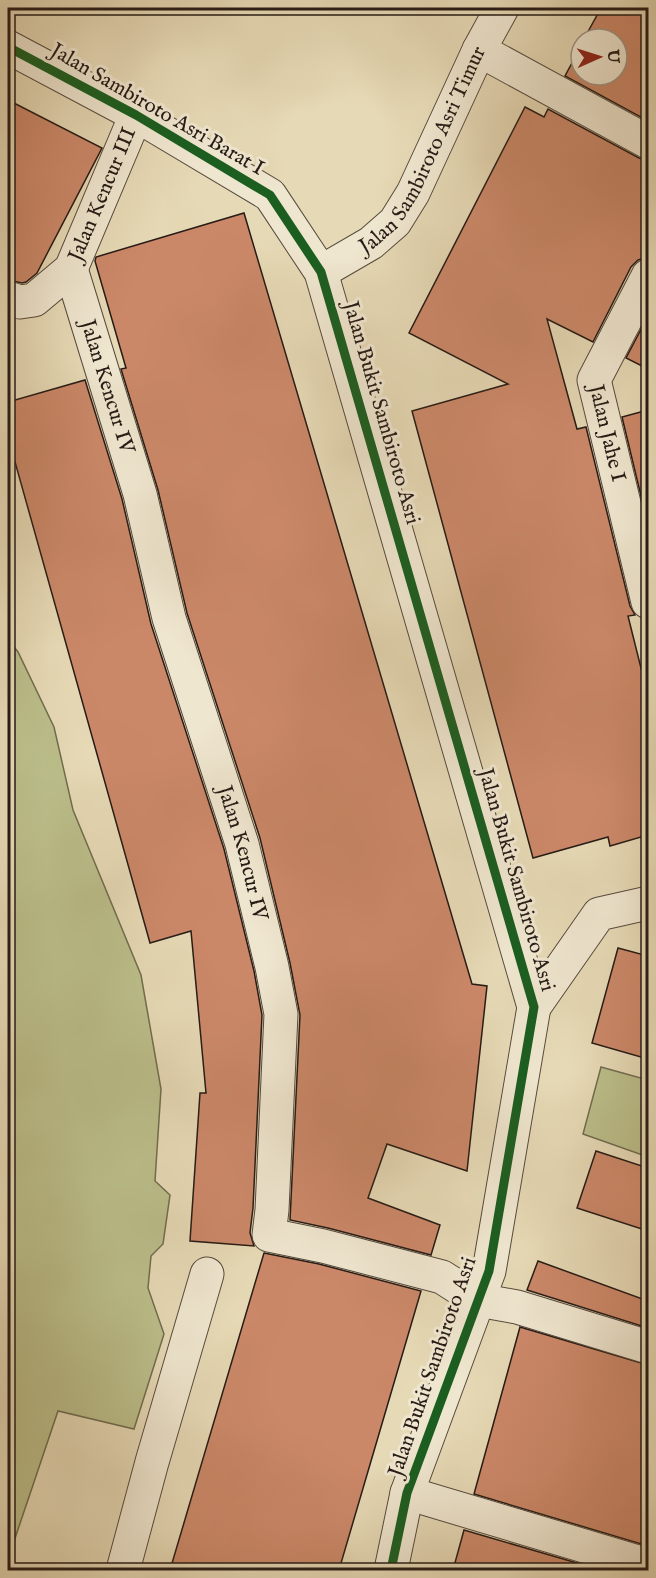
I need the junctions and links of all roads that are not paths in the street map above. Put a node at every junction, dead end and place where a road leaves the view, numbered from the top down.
1 (502, 8) edge
2 (8, 47) edge
3 (479, 50) junction
4 (136, 115) junction
5 (648, 142) edge
6 (71, 269) junction
7 (321, 272) junction
8 (648, 276) edge
9 (8, 298) edge
10 (648, 602) edge
11 (648, 903) edge
12 (534, 1007) junction
13 (207, 1274) dead end
14 (478, 1300) junction
15 (648, 1347) edge
16 (407, 1493) junction
17 (648, 1565) edge
18 (123, 1570) edge
19 (391, 1570) edge

1 - 3 street, Jalan Sambiroto Asri Timur
2 - 4 street, Jalan Sambiroto Asri Barat I
3 - 5 street
3 - 7 street, Jalan Sambiroto Asri Timur
4 - 6 street, Jalan Kencur III
4 - 7 street, Jalan Sambiroto Asri Barat I
6 - 9 street, Jalan Kencur III
6 - 14 street, Jalan Kencur IV
7 - 12 street, Jalan Bukit Sambiroto Asri
8 - 10 street, Jalan Jahe I
11 - 12 street
12 - 14 street, Jalan Bukit Sambiroto Asri
13 - 18 street
14 - 15 street
14 - 16 street, Jalan Bukit Sambiroto Asri
16 - 17 street
16 - 19 street, Jalan Bukit Sambiroto Asri

